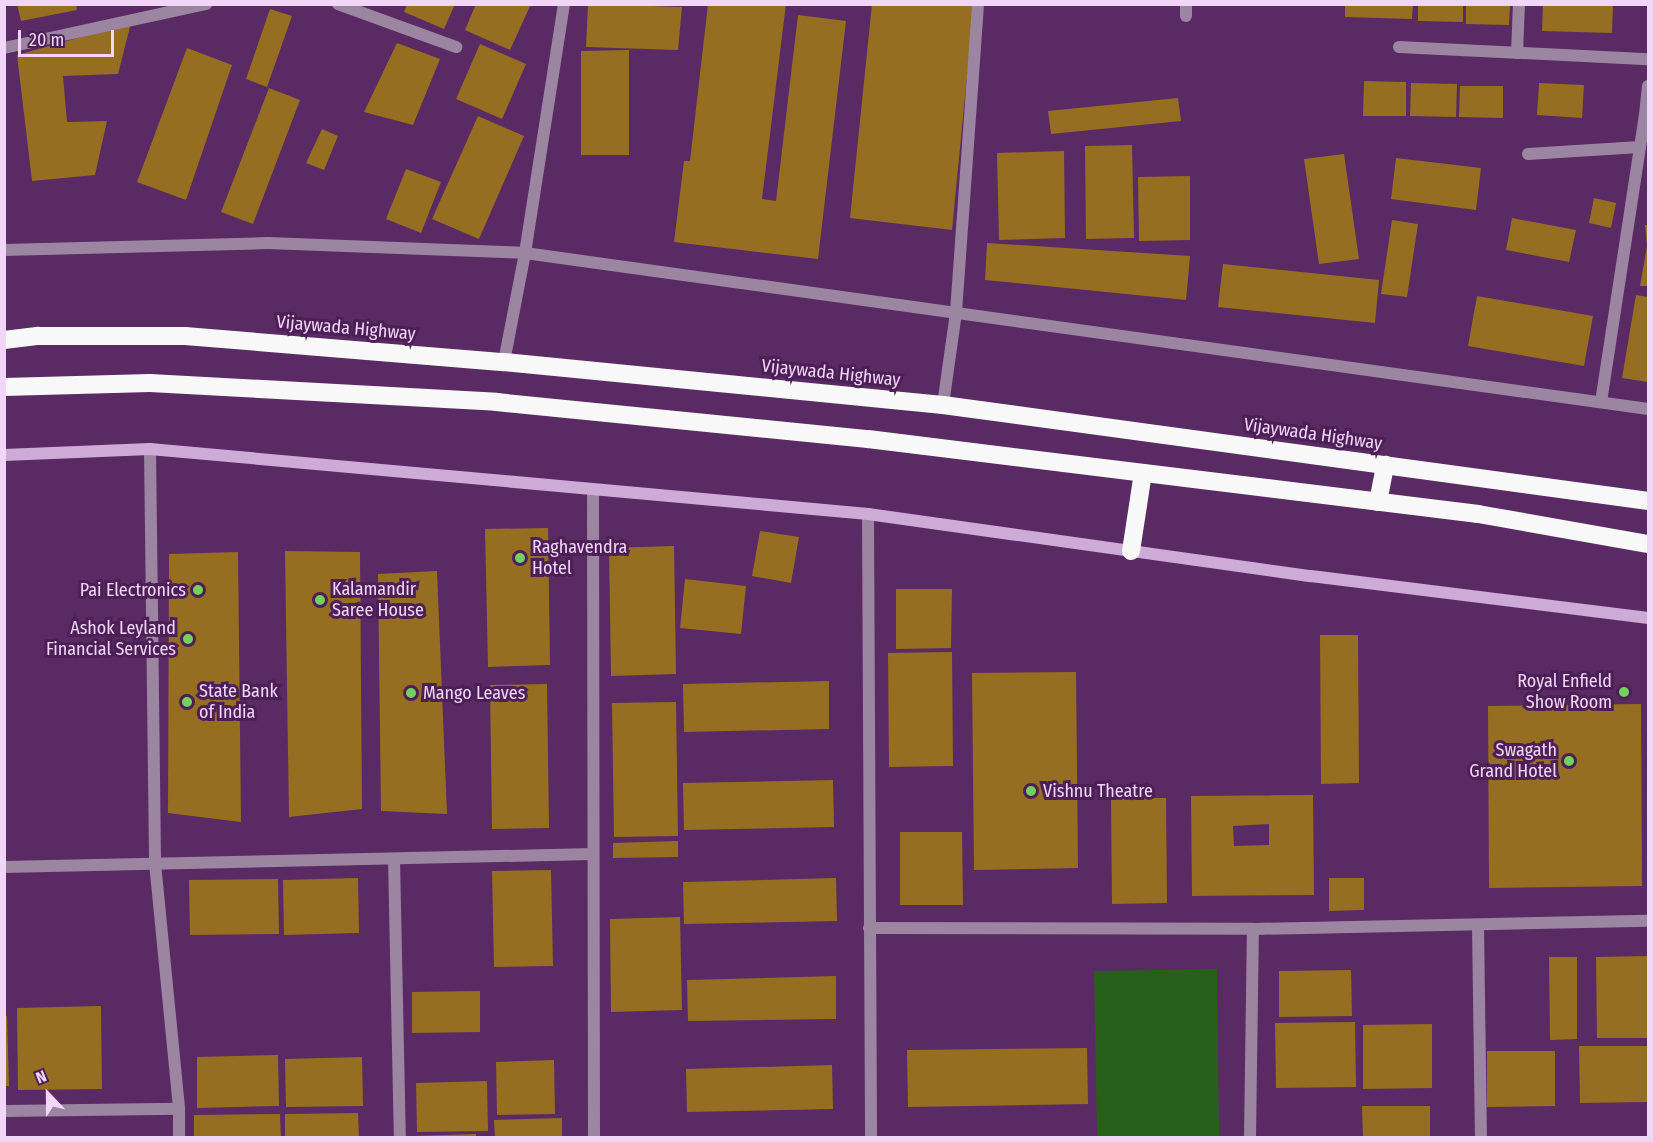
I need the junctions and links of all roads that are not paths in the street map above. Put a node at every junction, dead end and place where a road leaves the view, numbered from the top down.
1 (206, 4) edge
2 (338, 4) edge
3 (564, 4) edge
4 (978, 4) edge
5 (1519, 4) edge
6 (456, 47) dead end
7 (1399, 47) dead end
8 (4, 48) edge
9 (1518, 53) junction
10 (1648, 59) edge
11 (1648, 86) edge
12 (1647, 116) edge
13 (1640, 147) junction
14 (1528, 154) dead end
15 (4, 250) edge
16 (525, 253) junction
17 (956, 312) junction
18 (4, 340) edge
19 (504, 362) junction
20 (4, 387) edge
21 (1601, 402) junction
22 (943, 405) junction
23 (1648, 410) edge
24 (150, 448) junction
25 (4, 455) edge
26 (1385, 465) junction
27 (1143, 473) junction
28 (593, 491) junction
29 (1648, 501) edge
30 (1377, 502) junction
31 (868, 514) junction
32 (1648, 544) edge
33 (1131, 550) junction
34 (1648, 618) edge
35 (593, 854) junction
36 (394, 859) junction
37 (155, 864) junction
38 (4, 867) edge
39 (1648, 921) edge
40 (1478, 926) junction
41 (869, 928) junction
42 (1253, 929) junction
43 (179, 1109) junction
44 (4, 1112) edge
45 (179, 1137) edge
46 (400, 1137) edge
47 (594, 1137) edge
48 (871, 1137) edge
49 (1250, 1137) edge
50 (1481, 1137) edge

1 - 8 street
2 - 6 street
3 - 16 street
4 - 17 street
5 - 9 street
7 - 9 street
9 - 10 street
11 - 12 street
12 - 13 street
13 - 14 street
13 - 21 street
15 - 16 street
16 - 17 street
16 - 19 street
17 - 21 street
17 - 22 street
18 - 19 highway, Vijaywada Highway
19 - 22 highway, Vijaywada Highway
20 - 27 highway
21 - 23 street
22 - 26 highway, Vijaywada Highway
24 - 25 street
24 - 28 street
24 - 37 street
26 - 29 highway, Vijaywada Highway
26 - 30 highway
27 - 30 highway
27 - 33 highway
28 - 31 street
28 - 35 street
30 - 32 highway
31 - 33 street
31 - 41 street
33 - 34 street
35 - 36 street
35 - 47 street
36 - 37 street
36 - 46 street
37 - 38 street
37 - 43 street
39 - 40 street
40 - 42 street
40 - 50 street
41 - 42 street
41 - 48 street
42 - 49 street
43 - 44 street
43 - 45 street

